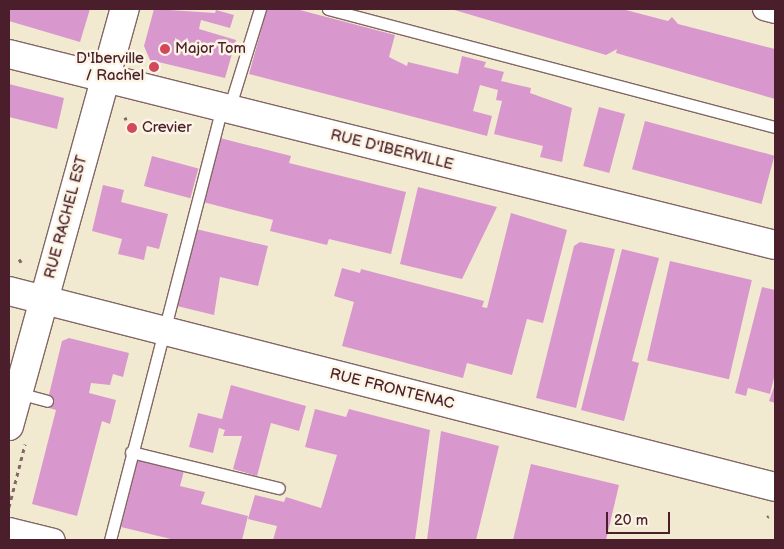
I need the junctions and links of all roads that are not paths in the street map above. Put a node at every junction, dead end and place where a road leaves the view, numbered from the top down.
1 (125, 9) edge
2 (260, 9) edge
3 (328, 9) edge
4 (764, 9) edge
5 (775, 12) edge
6 (9, 54) edge
7 (104, 78) junction
8 (225, 108) junction
9 (775, 127) edge
10 (775, 246) edge
11 (9, 292) edge
12 (43, 300) junction
13 (166, 331) junction
14 (18, 393) junction
15 (47, 401) dead end
16 (9, 426) edge
17 (131, 452) junction
18 (775, 487) edge
19 (279, 488) dead end
20 (9, 528) edge
21 (54, 540) edge
22 (110, 540) edge

1 - 7 main road, RUE RACHEL EST
2 - 8 lane
3 - 9 lane
4 - 5 street
6 - 7 main road, RUE D'IBERVILLE
7 - 8 main road, RUE D'IBERVILLE
7 - 12 main road, RUE RACHEL EST
8 - 10 main road, RUE D'IBERVILLE
8 - 13 lane
11 - 12 main road, RUE FRONTENAC
12 - 13 main road, RUE FRONTENAC
12 - 14 main road, RUE RACHEL EST
13 - 17 lane
13 - 18 main road, RUE FRONTENAC
14 - 15 lane
14 - 16 main road, RUE RACHEL EST
17 - 19 lane
17 - 22 lane
20 - 21 street

